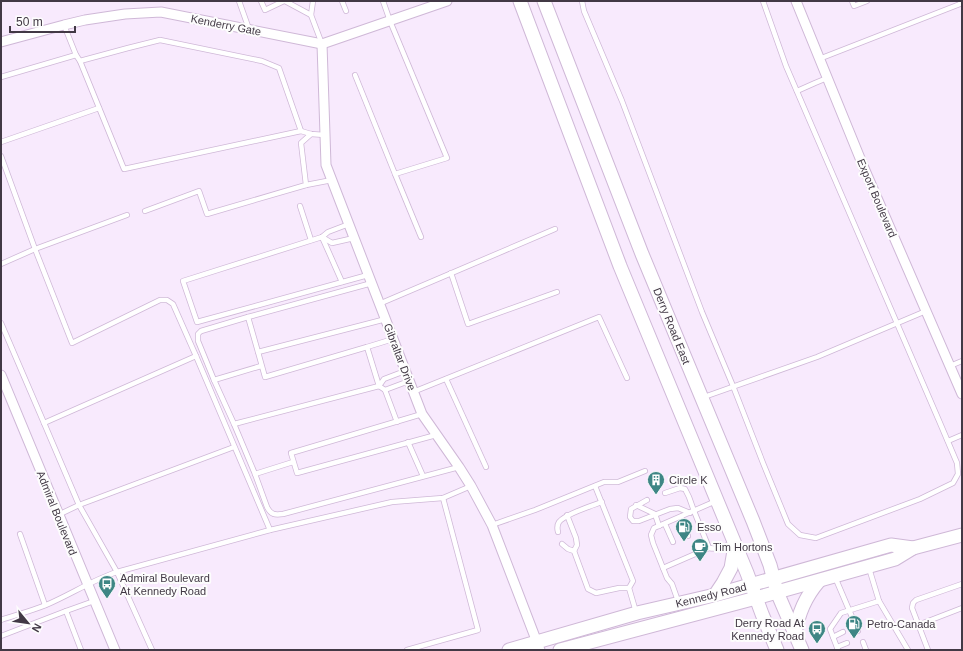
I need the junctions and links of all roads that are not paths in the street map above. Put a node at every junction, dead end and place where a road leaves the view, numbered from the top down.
1 (239, 1) edge
2 (261, 1) edge
3 (284, 1) edge
4 (313, 1) edge
5 (342, 1) edge
6 (383, 1) edge
7 (447, 1) edge
8 (520, 1) edge
9 (544, 1) edge
10 (554, 1) edge
11 (582, 1) edge
12 (763, 1) edge
13 (796, 1) edge
14 (852, 1) edge
15 (866, 1) edge
16 (961, 1) edge
17 (346, 11) dead end
18 (311, 15) junction
19 (390, 21) junction
20 (552, 23) junction
21 (64, 25) junction
22 (249, 29) junction
23 (1, 42) edge
24 (322, 44) junction
25 (76, 55) junction
26 (819, 59) junction
27 (80, 61) junction
28 (354, 75) dead end
29 (1, 77) edge
30 (827, 78) junction
31 (797, 91) junction
32 (99, 108) junction
33 (301, 131) junction
34 (311, 134) junction
35 (325, 135) junction
36 (1, 142) edge
37 (1, 156) edge
38 (395, 174) junction
39 (332, 180) junction
40 (306, 185) junction
41 (300, 206) dead end
42 (145, 211) dead end
43 (127, 215) dead end
44 (349, 224) junction
45 (555, 230) dead end
46 (322, 237) junction
47 (421, 237) dead end
48 (354, 238) junction
49 (312, 240) junction
50 (35, 249) junction
51 (1, 264) edge
52 (451, 273) junction
53 (370, 279) junction
54 (342, 282) junction
55 (557, 292) dead end
56 (379, 304) junction
57 (926, 311) junction
58 (248, 317) junction
59 (386, 319) junction
60 (1, 323) edge
61 (898, 324) junction
62 (393, 339) junction
63 (366, 347) junction
64 (258, 352) junction
65 (196, 356) junction
66 (962, 361) edge
67 (261, 366) junction
68 (950, 366) junction
69 (405, 371) junction
70 (1, 375) edge
71 (628, 378) dead end
72 (446, 379) junction
73 (214, 380) junction
74 (409, 381) junction
75 (379, 386) junction
76 (733, 386) junction
77 (385, 390) junction
78 (413, 392) junction
79 (962, 394) edge
80 (702, 398) junction
81 (422, 414) junction
82 (397, 422) junction
83 (44, 423) junction
84 (234, 424) junction
85 (436, 435) junction
86 (962, 435) edge
87 (948, 441) junction
88 (408, 442) junction
89 (234, 447) junction
90 (293, 462) junction
91 (458, 467) junction
92 (486, 467) dead end
93 (645, 471) dead end
94 (255, 474) junction
95 (423, 476) junction
96 (471, 486) junction
97 (594, 486) junction
98 (665, 493) dead end
99 (443, 498) junction
100 (647, 500) dead end
101 (717, 501) junction
102 (602, 502) junction
103 (79, 505) junction
104 (636, 505) junction
105 (692, 512) junction
106 (655, 514) junction
107 (58, 515) junction
108 (568, 515) junction
109 (681, 517) junction
110 (665, 524) junction
111 (492, 525) junction
112 (659, 526) junction
113 (270, 530) junction
114 (558, 532) dead end
115 (20, 534) dead end
116 (962, 535) edge
117 (688, 536) dead end
118 (673, 542) dead end
119 (734, 543) junction
120 (562, 544) dead end
121 (710, 548) junction
122 (913, 548) junction
123 (693, 549) dead end
124 (574, 551) junction
125 (678, 554) dead end
126 (695, 555) junction
127 (681, 560) junction
128 (868, 567) junction
129 (663, 568) junction
130 (117, 572) junction
131 (834, 576) junction
132 (774, 578) junction
133 (819, 581) junction
134 (751, 584) junction
135 (962, 584) edge
136 (87, 585) junction
137 (629, 588) junction
138 (777, 592) junction
139 (715, 594) junction
140 (756, 598) junction
141 (94, 601) junction
142 (879, 601) junction
143 (678, 603) junction
144 (45, 605) junction
145 (962, 608) edge
146 (850, 610) junction
147 (66, 611) junction
148 (637, 613) junction
149 (1, 620) edge
150 (918, 625) junction
151 (850, 629) dead end
152 (843, 632) dead end
153 (795, 634) junction
154 (1, 636) edge
155 (833, 637) junction
156 (863, 642) dead end
157 (847, 643) dead end
158 (538, 646) edge
159 (838, 649) edge
160 (864, 649) edge
161 (81, 650) edge
162 (115, 650) edge
163 (152, 650) edge
164 (407, 650) edge
165 (509, 650) edge
166 (560, 650) edge
167 (777, 650) edge
168 (802, 650) edge
169 (908, 650) edge
170 (928, 650) edge

1 - 22 lane
2 - 3 lane
3 - 18 lane
4 - 18 lane
5 - 17 lane
6 - 19 lane
7 - 19 street
8 - 101 main road
9 - 20 main road, Derry Road East
10 - 20 main road
11 - 76 lane
12 - 31 lane
13 - 26 street, Export Boulevard
14 - 15 lane
16 - 26 lane
18 - 24 lane
19 - 24 street
19 - 38 lane
20 - 80 main road, Derry Road East
21 - 22 street, Kenderry Gate
21 - 23 street, Kenderry Gate
21 - 25 lane
22 - 24 street, Kenderry Gate
24 - 35 street, Gibraltar Drive
25 - 27 lane
25 - 29 lane
26 - 30 street, Export Boulevard
27 - 32 lane
27 - 33 lane
28 - 38 lane
30 - 31 lane
30 - 57 street, Export Boulevard
31 - 61 lane
32 - 33 lane
32 - 36 lane
33 - 34 lane
34 - 35 lane
34 - 40 lane
35 - 39 street, Gibraltar Drive
37 - 50 lane
38 - 47 lane
39 - 40 lane
39 - 44 street, Gibraltar Drive
40 - 42 lane
41 - 49 lane
43 - 50 lane
44 - 46 lane
44 - 48 street, Gibraltar Drive
45 - 52 lane
46 - 48 lane
46 - 49 lane
46 - 54 lane
48 - 53 street, Gibraltar Drive
49 - 54 lane
50 - 51 lane
50 - 65 lane
52 - 55 lane
52 - 56 lane
53 - 54 lane
53 - 56 street, Gibraltar Drive
53 - 58 lane
56 - 59 street, Gibraltar Drive
57 - 61 lane
57 - 68 street, Export Boulevard
58 - 64 lane
58 - 73 lane
59 - 62 street, Gibraltar Drive
59 - 64 lane
60 - 83 lane
61 - 76 lane
61 - 87 lane
62 - 63 lane
62 - 69 street, Gibraltar Drive
63 - 67 lane
63 - 75 lane
64 - 67 lane
65 - 83 lane
65 - 89 lane
66 - 68 lane
67 - 73 lane
68 - 79 street, Export Boulevard
69 - 74 street, Gibraltar Drive
69 - 75 lane
70 - 107 street, Admiral Boulevard
71 - 72 lane
72 - 78 lane
72 - 92 lane
73 - 84 lane
74 - 77 lane
74 - 78 street, Gibraltar Drive
75 - 77 lane
75 - 84 lane
76 - 80 lane
76 - 87 lane
77 - 82 lane
78 - 81 street, Gibraltar Drive
80 - 132 main road, Derry Road East
81 - 82 lane
81 - 85 street, Gibraltar Drive
82 - 90 lane
83 - 103 lane
84 - 94 lane
85 - 88 lane
85 - 91 street, Gibraltar Drive
86 - 87 lane
88 - 90 lane
88 - 95 lane
89 - 103 lane
89 - 113 lane
90 - 94 lane
91 - 95 lane
91 - 96 street, Gibraltar Drive
93 - 97 lane
94 - 95 lane
96 - 99 lane
96 - 111 street, Gibraltar Drive
97 - 102 lane
97 - 111 lane
98 - 105 lane
99 - 113 lane
99 - 164 lane
100 - 104 lane
101 - 105 lane
101 - 119 main road
102 - 108 lane
102 - 137 lane
103 - 107 lane
103 - 130 lane
104 - 106 lane
104 - 106 lane
105 - 106 lane
105 - 109 lane
105 - 121 lane
106 - 112 lane
107 - 136 street, Admiral Boulevard
108 - 114 lane
108 - 124 lane
109 - 110 lane
109 - 117 lane
110 - 112 lane
110 - 118 lane
111 - 158 street, Gibraltar Drive
112 - 129 lane
113 - 130 lane
115 - 144 lane
116 - 122 main road, Kennedy Road
119 - 121 lane
119 - 134 main road
119 - 139 main road
120 - 124 lane
121 - 126 lane
122 - 128 main road, Kennedy Road
122 - 132 main road, Kennedy Road
123 - 126 lane
124 - 137 lane
125 - 127 lane
126 - 127 lane
127 - 129 lane
128 - 131 main road, Kennedy Road
128 - 142 lane
129 - 143 lane
130 - 136 lane
130 - 163 lane
131 - 133 main road, Kennedy Road
131 - 146 lane
132 - 134 main road, Kennedy Road
132 - 138 main road, Derry Road East
133 - 138 main road, Kennedy Road
133 - 153 main road
134 - 139 main road, Kennedy Road
134 - 140 main road
135 - 150 lane
136 - 141 street, Admiral Boulevard
136 - 144 lane
137 - 148 lane
138 - 140 main road, Kennedy Road
138 - 153 main road, Derry Road East
139 - 143 main road, Kennedy Road
140 - 166 main road, Kennedy Road
140 - 167 main road
141 - 147 lane
141 - 162 street, Admiral Boulevard
142 - 146 lane
142 - 169 lane
143 - 148 main road, Kennedy Road
144 - 149 lane
145 - 150 lane
146 - 151 lane
146 - 155 lane
147 - 154 lane
147 - 161 lane
148 - 158 main road, Kennedy Road
150 - 170 lane
152 - 155 lane
153 - 168 main road, Derry Road East
155 - 159 lane
156 - 160 lane
157 - 159 lane
158 - 165 main road, Kennedy Road

